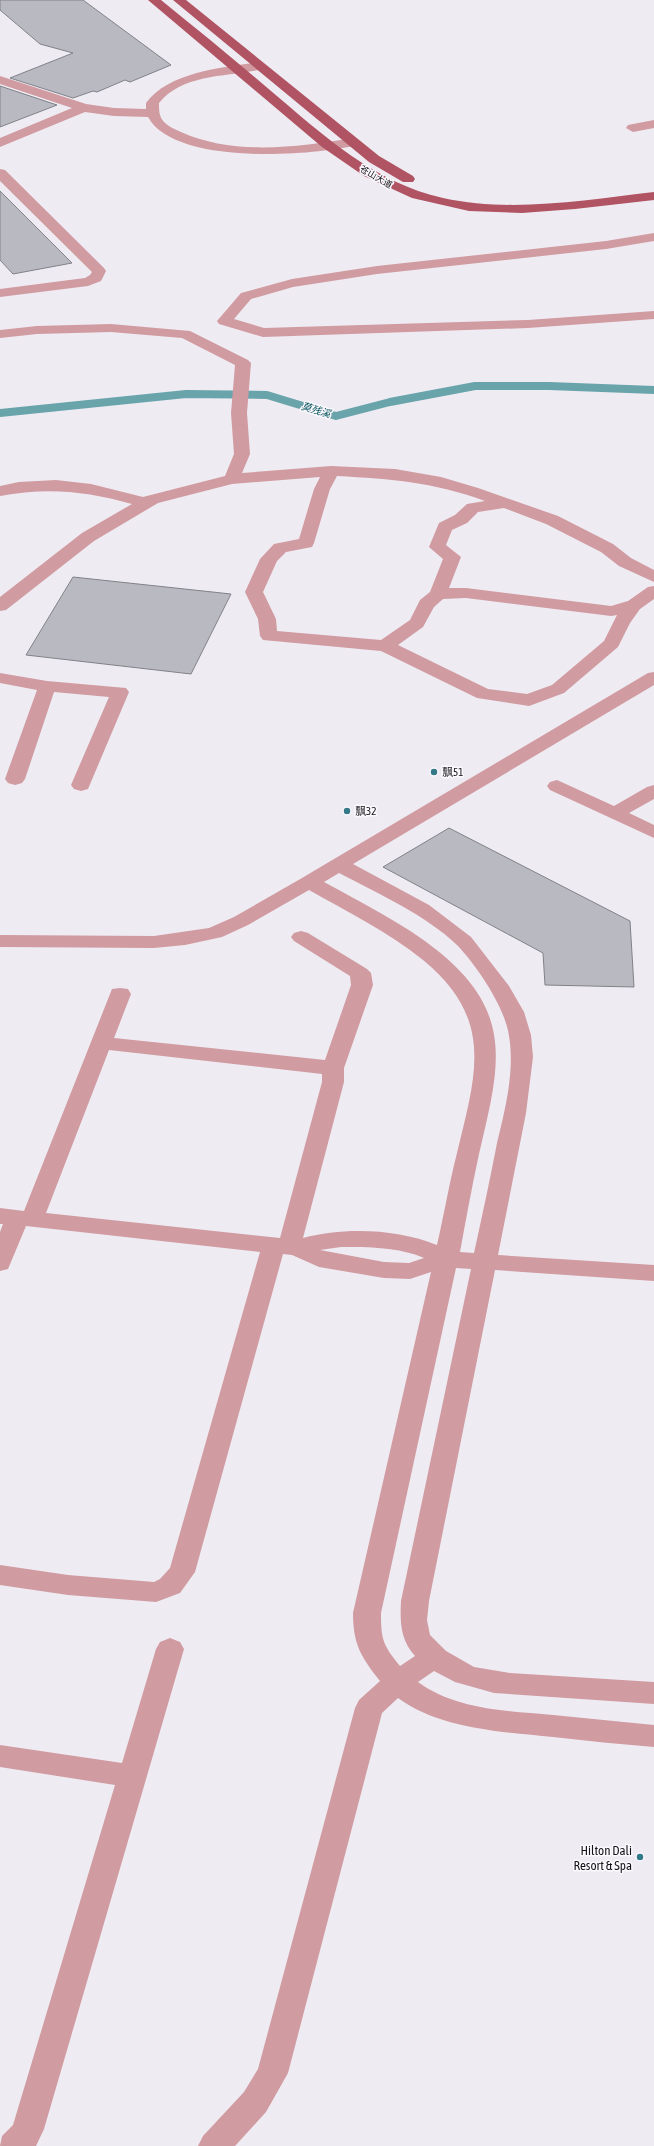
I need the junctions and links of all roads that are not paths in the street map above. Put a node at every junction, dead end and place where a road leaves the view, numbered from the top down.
1 (154, 0) edge
2 (179, 0) edge
3 (260, 66) junction
4 (237, 69) junction
5 (0, 79) edge
6 (84, 108) junction
7 (153, 109) junction
8 (654, 124) edge
9 (633, 128) dead end
10 (353, 142) junction
11 (0, 144) edge
12 (329, 146) junction
13 (0, 173) edge
14 (654, 186) edge
15 (654, 196) edge
16 (654, 237) edge
17 (0, 293) edge
18 (654, 315) edge
19 (213, 324) junction
20 (0, 334) edge
21 (186, 334) junction
22 (253, 348) junction
23 (330, 471) junction
24 (232, 479) junction
25 (0, 491) edge
26 (146, 503) junction
27 (507, 503) junction
28 (654, 577) edge
29 (654, 591) edge
30 (438, 594) junction
31 (634, 605) junction
32 (0, 606) edge
33 (385, 646) junction
34 (654, 677) edge
35 (0, 678) edge
36 (47, 686) junction
37 (15, 779) dead end
38 (81, 784) dead end
39 (557, 786) dead end
40 (654, 791) edge
41 (616, 813) junction
42 (654, 832) edge
43 (338, 865) junction
44 (309, 882) junction
45 (456, 934) junction
46 (301, 937) dead end
47 (0, 941) edge
48 (422, 949) junction
49 (120, 994) dead end
50 (101, 1043) junction
51 (333, 1068) junction
52 (16, 1218) edge
53 (287, 1246) junction
54 (447, 1259) junction
55 (484, 1262) junction
56 (0, 1264) edge
57 (654, 1273) edge
58 (0, 1575) edge
59 (170, 1649) dead end
60 (435, 1656) junction
61 (397, 1682) junction
62 (654, 1693) edge
63 (654, 1736) edge
64 (0, 1756) edge
65 (132, 1776) junction
66 (13, 2146) edge
67 (214, 2146) edge

1 - 4 main road, 苍山大道
2 - 3 main road, 苍山大道
3 - 4 street
3 - 10 main road, 苍山大道
4 - 7 street
4 - 12 main road, 苍山大道
5 - 6 street
5 - 7 street
6 - 7 street
6 - 11 street
7 - 12 street
8 - 9 street
10 - 12 street
10 - 14 main road, 苍山大道
12 - 15 main road, 苍山大道
13 - 17 street
16 - 19 street
18 - 22 street
19 - 21 street
19 - 22 street
20 - 21 street
21 - 22 street
22 - 24 street
23 - 24 street
23 - 27 street
23 - 33 street
24 - 26 street
25 - 26 street
26 - 32 street
27 - 28 street
27 - 30 street
29 - 31 street
30 - 31 street
30 - 33 street
31 - 33 street
34 - 43 street
35 - 36 street
36 - 37 street
36 - 38 street
39 - 41 street
40 - 41 street
41 - 42 street
43 - 44 street
43 - 45 street
44 - 47 street
44 - 48 street
45 - 48 street
45 - 55 street
46 - 51 street
48 - 54 street
49 - 50 street
50 - 51 street
50 - 52 street
51 - 53 street
52 - 53 street
52 - 56 street
53 - 54 street
53 - 58 street
54 - 55 street
54 - 61 street
55 - 57 street
55 - 60 street
59 - 65 street
60 - 61 street
60 - 62 street
61 - 63 street
61 - 67 street
64 - 65 street
65 - 66 street

